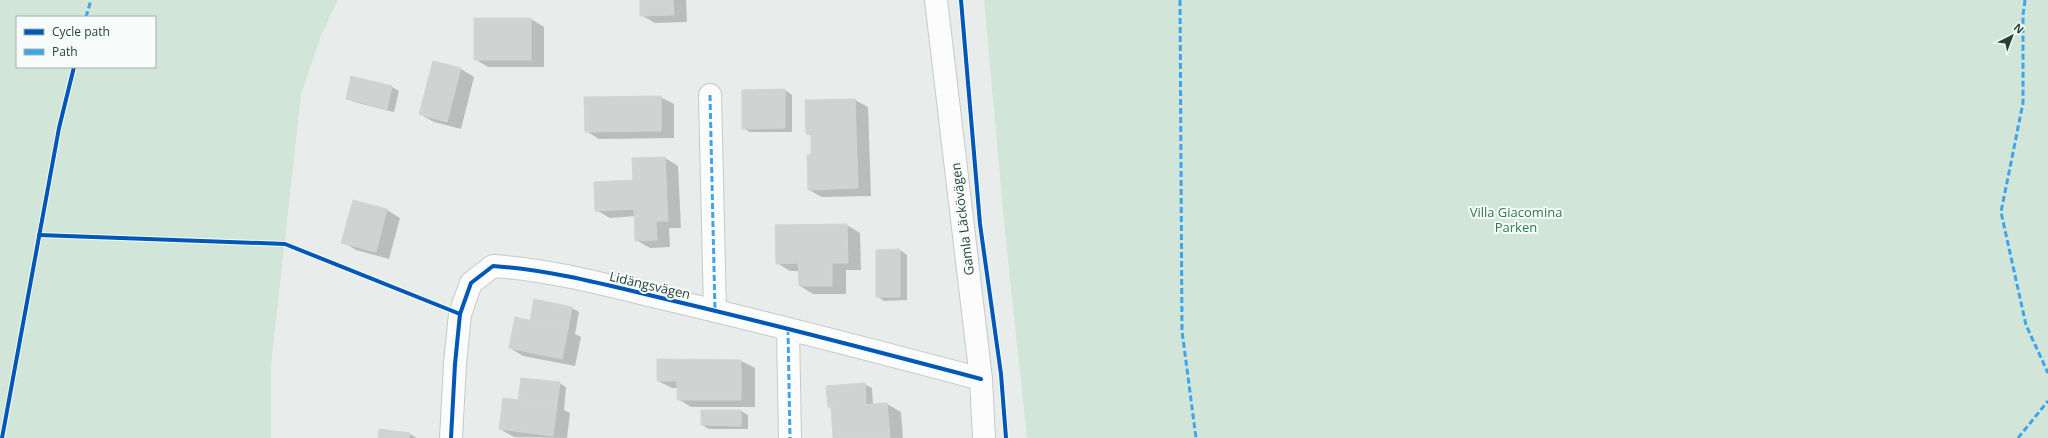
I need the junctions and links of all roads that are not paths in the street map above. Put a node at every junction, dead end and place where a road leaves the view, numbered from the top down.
1 (936, 0) edge
2 (710, 94) dead end
3 (715, 311) junction
4 (788, 329) junction
5 (981, 379) junction
6 (451, 438) edge
7 (790, 438) edge
8 (984, 438) edge

1 - 5 street, Gamla Läckövägen
2 - 3 street
3 - 4 street, Lidängsvägen
3 - 6 street, Lidängsvägen
4 - 5 street, Lidängsvägen
4 - 7 street
5 - 8 street, Gamla Läckövägen

